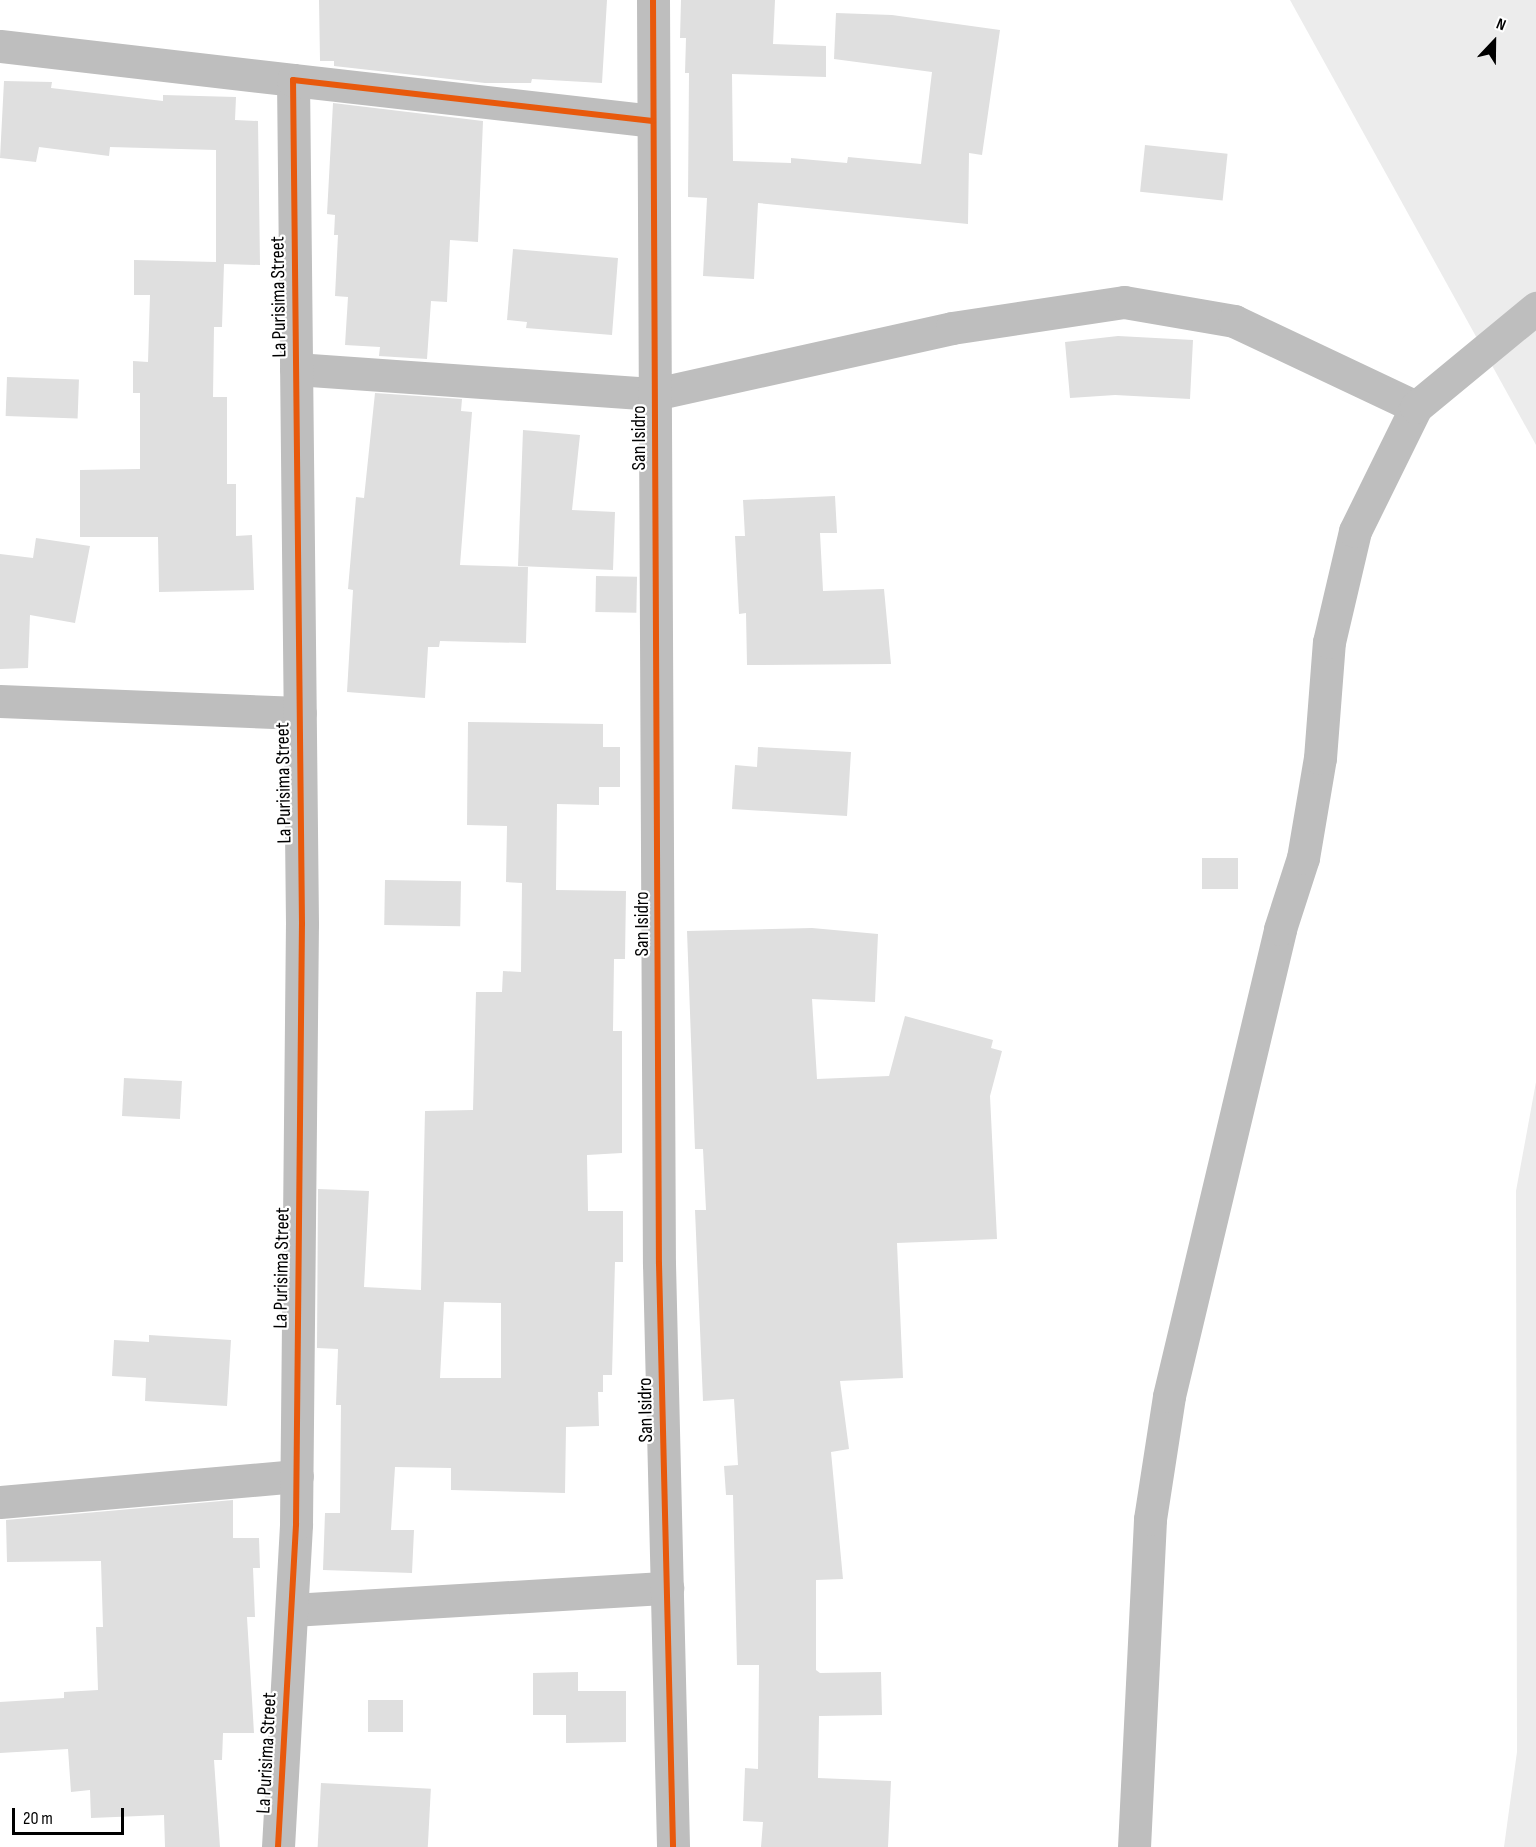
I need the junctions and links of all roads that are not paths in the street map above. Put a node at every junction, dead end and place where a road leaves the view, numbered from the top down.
1 (653, 0) edge
2 (0, 46) edge
3 (293, 80) junction
4 (653, 122) junction
5 (1536, 308) edge
6 (296, 369) junction
7 (655, 394) junction
8 (1416, 407) junction
9 (0, 701) edge
10 (300, 713) junction
11 (297, 1476) junction
12 (0, 1502) edge
13 (667, 1588) junction
14 (292, 1610) junction
15 (278, 1847) edge
16 (673, 1847) edge
17 (1134, 1847) edge

1 - 4 street, San Isidro
2 - 3 street
3 - 4 street
3 - 6 street, La Purisima Street
4 - 7 street, San Isidro
5 - 8 street
6 - 7 street
6 - 10 street, La Purisima Street
7 - 8 street
7 - 13 street, San Isidro
8 - 17 street
9 - 10 street
10 - 11 street, La Purisima Street
11 - 12 street
11 - 14 street, La Purisima Street
13 - 14 street
13 - 16 street, San Isidro
14 - 15 street, La Purisima Street

